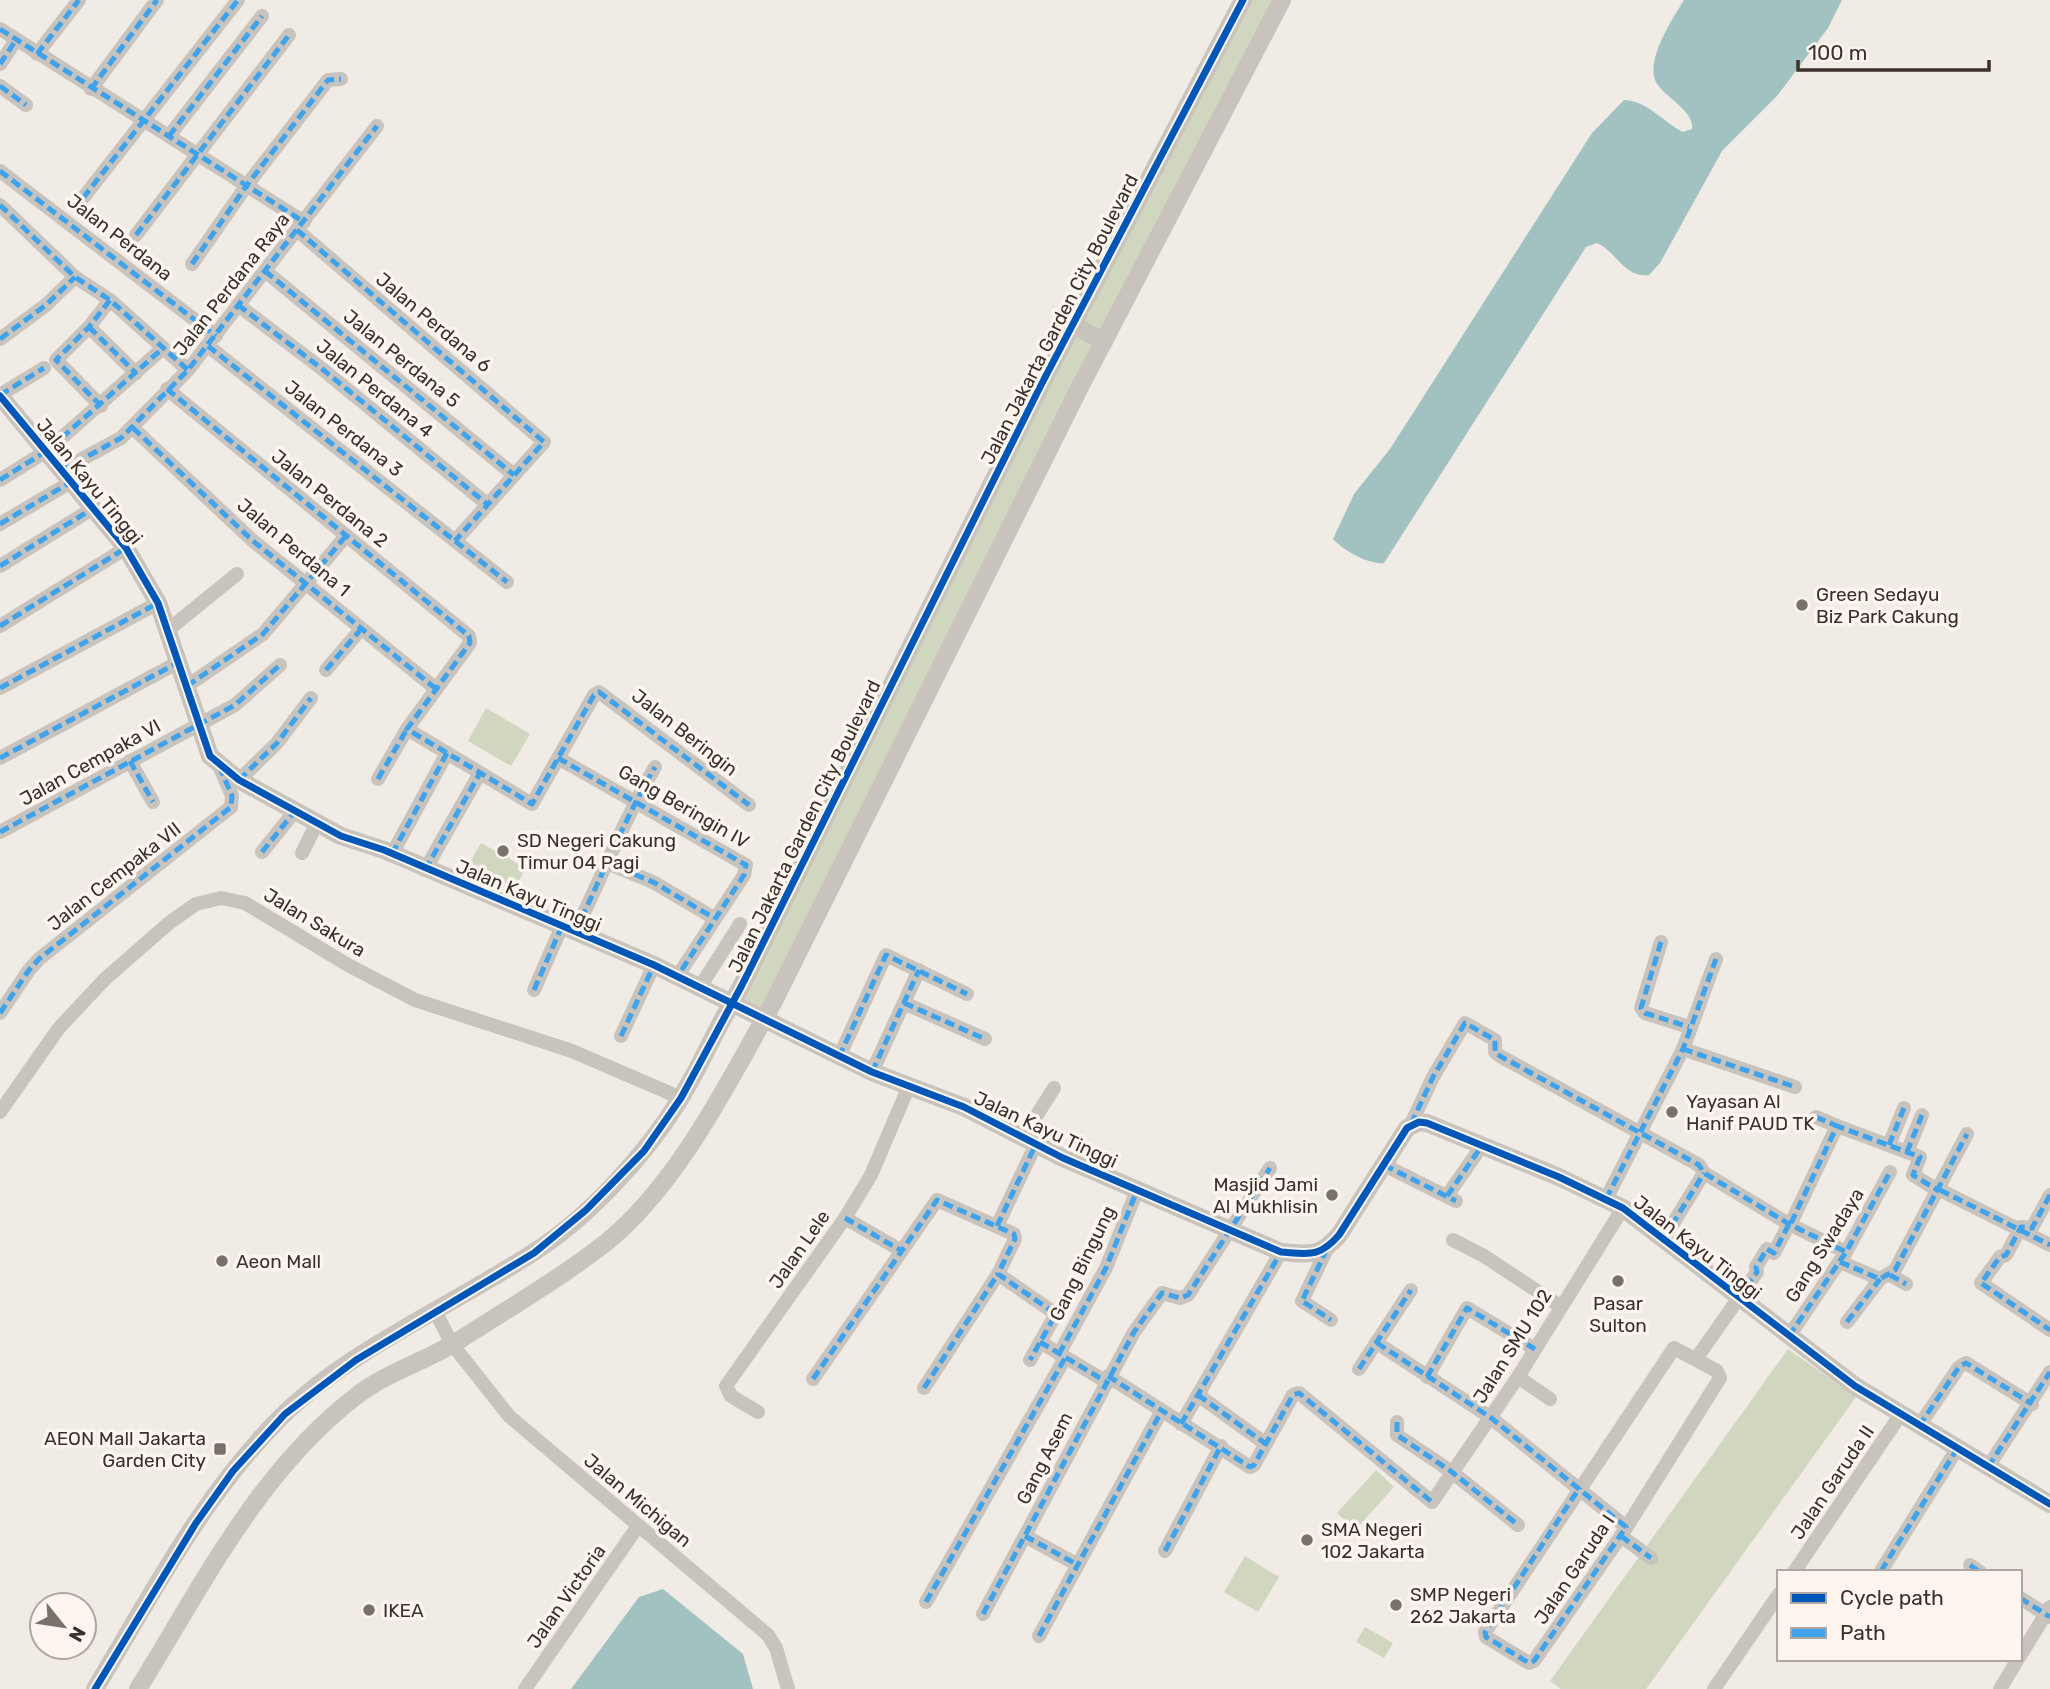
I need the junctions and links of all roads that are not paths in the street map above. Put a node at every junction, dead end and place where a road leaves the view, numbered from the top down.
1 (79, 0) edge
2 (157, 0) edge
3 (238, 0) edge
4 (1242, 0) edge
5 (1282, 0) edge
6 (262, 16) dead end
7 (0, 29) edge
8 (289, 34) dead end
9 (16, 40) junction
10 (37, 54) junction
11 (0, 64) edge
12 (341, 79) dead end
13 (0, 86) edge
14 (91, 89) junction
15 (26, 105) dead end
16 (142, 120) junction
17 (377, 126) dead end
18 (169, 136) junction
19 (196, 154) junction
20 (0, 171) edge
21 (247, 186) junction
22 (83, 198) dead end
23 (1, 207) edge
24 (300, 226) junction
25 (136, 235) dead end
26 (192, 264) dead end
27 (265, 271) junction
28 (75, 277) junction
29 (110, 300) junction
30 (238, 305) junction
31 (1073, 324) junction
32 (89, 327) junction
33 (0, 339) edge
34 (212, 341) junction
35 (1104, 342) junction
36 (162, 349) junction
37 (44, 368) dead end
38 (188, 370) junction
39 (136, 373) junction
40 (167, 389) junction
41 (0, 396) edge
42 (101, 405) junction
43 (133, 428) junction
44 (48, 450) junction
45 (514, 475) junction
46 (66, 476) junction
47 (0, 480) edge
48 (487, 504) junction
49 (92, 509) junction
50 (0, 524) edge
51 (345, 537) junction
52 (455, 541) junction
53 (126, 548) junction
54 (0, 566) edge
55 (237, 574) dead end
56 (507, 582) dead end
57 (307, 585) junction
58 (158, 603) junction
59 (0, 626) edge
60 (361, 629) junction
61 (168, 630) junction
62 (178, 662) junction
63 (280, 665) dead end
64 (326, 670) dead end
65 (187, 686) junction
66 (0, 688) edge
67 (435, 688) junction
68 (312, 698) dead end
69 (200, 726) junction
70 (407, 729) junction
71 (447, 753) junction
72 (0, 758) edge
73 (558, 758) junction
74 (130, 761) junction
75 (655, 767) dead end
76 (220, 768) junction
77 (480, 774) junction
78 (378, 779) dead end
79 (239, 780) junction
80 (636, 800) junction
81 (153, 802) dead end
82 (749, 805) dead end
83 (295, 811) junction
84 (317, 823) junction
85 (0, 832) edge
86 (262, 852) dead end
87 (302, 853) dead end
88 (392, 854) junction
89 (607, 863) junction
90 (425, 870) junction
91 (714, 918) junction
92 (740, 924) dead end
93 (568, 929) junction
94 (1661, 942) dead end
95 (1716, 958) dead end
96 (654, 965) junction
97 (919, 970) junction
98 (677, 977) junction
99 (700, 987) junction
100 (534, 990) dead end
101 (967, 994) dead end
102 (904, 1003) junction
103 (0, 1013) edge
104 (1689, 1027) junction
105 (621, 1036) dead end
106 (985, 1039) dead end
107 (1683, 1049) junction
108 (839, 1057) junction
109 (872, 1072) junction
110 (908, 1086) junction
111 (1796, 1087) dead end
112 (1054, 1088) dead end
113 (681, 1098) junction
114 (1903, 1108) dead end
115 (0, 1112) edge
116 (1922, 1115) dead end
117 (1816, 1117) dead end
118 (1411, 1124) junction
119 (1837, 1126) junction
120 (1639, 1134) junction
121 (1967, 1134) dead end
122 (1029, 1141) junction
123 (1889, 1145) junction
124 (1481, 1147) junction
125 (1907, 1152) junction
126 (1384, 1165) junction
127 (1270, 1168) dead end
128 (1890, 1172) dead end
129 (1704, 1173) junction
130 (1138, 1188) junction
131 (1940, 1190) junction
132 (2050, 1195) edge
133 (1606, 1199) junction
134 (1622, 1208) junction
135 (845, 1218) junction
136 (1790, 1224) junction
137 (997, 1226) junction
138 (1233, 1229) junction
139 (2019, 1230) junction
140 (1664, 1238) junction
141 (1453, 1240) dead end
142 (2050, 1245) edge
143 (1326, 1250) junction
144 (902, 1251) junction
145 (1281, 1252) junction
146 (1843, 1257) junction
147 (998, 1274) junction
148 (1885, 1277) junction
149 (1906, 1284) dead end
150 (1411, 1290) dead end
151 (1737, 1298) junction
152 (1560, 1306) junction
153 (435, 1311) junction
154 (1331, 1320) dead end
155 (1847, 1322) dead end
156 (2050, 1330) edge
157 (1789, 1336) junction
158 (1040, 1342) junction
159 (1377, 1343) junction
160 (452, 1345) junction
161 (1535, 1349) junction
162 (1062, 1356) junction
163 (1696, 1359) junction
164 (1030, 1360) dead end
165 (1359, 1369) dead end
166 (2050, 1372) edge
167 (1427, 1377) junction
168 (1518, 1377) junction
169 (813, 1379) dead end
170 (1107, 1379) junction
171 (924, 1388) dead end
172 (1198, 1395) junction
173 (1550, 1399) dead end
174 (2032, 1404) junction
175 (758, 1412) dead end
176 (1161, 1412) junction
177 (1901, 1414) junction
178 (1490, 1417) junction
179 (1396, 1422) dead end
180 (1181, 1424) junction
181 (1919, 1426) junction
182 (1266, 1444) junction
183 (1221, 1446) junction
184 (1957, 1449) junction
185 (1988, 1467) junction
186 (1452, 1472) junction
187 (1580, 1487) junction
188 (2050, 1504) edge
189 (1518, 1525) dead end
190 (638, 1526) junction
191 (1623, 1532) junction
192 (1025, 1536) junction
193 (1165, 1550) dead end
194 (1651, 1558) dead end
195 (1078, 1565) junction
196 (1795, 1570) edge
197 (1882, 1570) edge
198 (1777, 1597) edge
199 (2022, 1599) edge
200 (926, 1602) dead end
201 (2049, 1613) edge
202 (983, 1614) dead end
203 (1039, 1636) dead end
204 (2022, 1654) edge
205 (2017, 1661) edge
206 (95, 1689) edge
207 (138, 1689) edge
208 (525, 1689) edge
209 (788, 1689) edge
210 (1714, 1689) edge
211 (2000, 1689) edge

1 - 10 street
2 - 14 street
3 - 16 street
4 - 31 street, Jalan Jakarta Garden City Boulevard
5 - 35 street
6 - 18 street
7 - 9 street, Jalan Perdana 6
8 - 19 street
9 - 10 street, Jalan Perdana 6
9 - 11 street
10 - 14 street, Jalan Perdana 6
12 - 21 street
13 - 15 street
14 - 16 street, Jalan Perdana 6
16 - 18 street, Jalan Perdana 6
16 - 22 street
17 - 24 street, Jalan Perdana Raya
18 - 19 street, Jalan Perdana 6
19 - 21 street, Jalan Perdana 6
19 - 25 street
20 - 34 street, Jalan Perdana
21 - 24 street, Jalan Perdana 6
21 - 26 street
23 - 28 street
24 - 27 street, Jalan Perdana Raya
24 - 45 street, Jalan Perdana 6
27 - 30 street, Jalan Perdana Raya
27 - 45 street, Jalan Perdana 5
28 - 29 street
28 - 33 street
29 - 32 street
29 - 36 street
30 - 34 street, Jalan Perdana Raya
30 - 48 street, Jalan Perdana 4
31 - 35 street
31 - 113 street, Jalan Jakarta Garden City Boulevard, bridge
32 - 39 street
32 - 42 street
34 - 38 street, Jalan Perdana Raya
34 - 52 street, Jalan Perdana 3
35 - 160 street, bridge
36 - 38 street
36 - 39 street
37 - 41 street
38 - 40 street, Jalan Perdana Raya
39 - 42 street
40 - 43 street, Jalan Perdana Raya
40 - 51 street, Jalan Perdana 2
41 - 44 street, Jalan Kayu Tinggi
42 - 44 street
43 - 46 street, Jalan Perdana Raya
43 - 57 street, Jalan Perdana 1
44 - 46 street, Jalan Kayu Tinggi
44 - 47 street
45 - 48 street
46 - 49 street, Jalan Kayu Tinggi
46 - 50 street, Jalan Perdana Raya
48 - 52 street
49 - 53 street, Jalan Kayu Tinggi
49 - 54 street
51 - 57 street
51 - 67 street, Jalan Perdana 2
52 - 56 street, Jalan Perdana 3
53 - 58 street, Jalan Kayu Tinggi
53 - 59 street
55 - 61 street
57 - 60 street, Jalan Perdana 1
57 - 65 street
58 - 61 street, Jalan Kayu Tinggi
58 - 66 street
60 - 64 street
60 - 67 street, Jalan Perdana 1
61 - 62 street, Jalan Kayu Tinggi
62 - 65 street, Jalan Kayu Tinggi
62 - 72 street
63 - 69 street, Jalan Cempaka VI
65 - 69 street, Jalan Kayu Tinggi
67 - 70 street
68 - 79 street
69 - 74 street, Jalan Cempaka VI
69 - 76 street, Jalan Kayu Tinggi
70 - 71 street
70 - 78 street
71 - 77 street
71 - 88 street
73 - 77 street
73 - 80 street, Gang Beringin IV
73 - 82 street, Jalan Beringin
74 - 81 street
74 - 85 street, Jalan Cempaka VI
75 - 80 street
76 - 79 street, Jalan Kayu Tinggi
76 - 103 street, Jalan Cempaka VII
77 - 90 street
79 - 83 street, Jalan Kayu Tinggi
80 - 89 street
80 - 91 street, Gang Beringin IV
83 - 84 street, Jalan Kayu Tinggi
83 - 86 street
84 - 87 street
84 - 88 street, Jalan Kayu Tinggi
88 - 90 street, Jalan Kayu Tinggi
89 - 91 street
89 - 93 street
90 - 93 street, Jalan Kayu Tinggi
91 - 98 street, Gang Beringin IV
92 - 99 street
93 - 96 street, Jalan Kayu Tinggi
93 - 100 street
94 - 104 street
95 - 104 street
96 - 98 street, Jalan Kayu Tinggi
96 - 105 street
97 - 101 street
97 - 102 street
97 - 108 street
98 - 99 street, Jalan Kayu Tinggi
99 - 108 street, Jalan Kayu Tinggi
102 - 106 street
102 - 109 street
104 - 107 street
107 - 111 street
107 - 120 street
108 - 109 street, Jalan Kayu Tinggi
109 - 110 street, Jalan Kayu Tinggi
110 - 122 street, Jalan Kayu Tinggi
110 - 135 street, Jalan Lele
112 - 122 street
113 - 115 street, Jalan Sakura
113 - 153 street, Jalan Jakarta Garden City Boulevard
114 - 123 street
116 - 125 street
117 - 119 street
118 - 120 street
118 - 124 street, Jalan Kayu Tinggi
118 - 126 street
119 - 123 street
119 - 136 street
120 - 129 street
120 - 133 street
121 - 131 street
122 - 130 street, Jalan Kayu Tinggi
122 - 137 street
123 - 125 street
124 - 126 street
124 - 133 street, Jalan Kayu Tinggi
125 - 131 street
126 - 143 street
127 - 138 street
128 - 146 street, Gang Swadaya
129 - 136 street
129 - 140 street
130 - 138 street, Jalan Kayu Tinggi
130 - 162 street, Gang Bingung
131 - 139 street
131 - 148 street
132 - 139 street
133 - 134 street, Jalan Kayu Tinggi
134 - 140 street, Jalan Kayu Tinggi
134 - 152 street, Jalan SMU 102
135 - 144 street
135 - 175 street, Jalan Lele
136 - 146 street
136 - 151 street
137 - 144 street
137 - 147 street
138 - 145 street, Jalan Kayu Tinggi
138 - 170 street, Gang Asem
139 - 142 street
139 - 156 street
140 - 151 street, Jalan Kayu Tinggi
141 - 152 street
143 - 145 street, Jalan Kayu Tinggi
143 - 154 street
144 - 169 street
145 - 172 street
146 - 148 street
146 - 157 street, Gang Swadaya
147 - 158 street
147 - 171 street
148 - 149 street
148 - 155 street
150 - 159 street
151 - 157 street, Jalan Kayu Tinggi
151 - 163 street
152 - 161 street, Jalan SMU 102
153 - 160 street, Jalan Michigan
153 - 206 street, Jalan Jakarta Garden City Boulevard
157 - 177 street, Jalan Kayu Tinggi
158 - 162 street
158 - 164 street
159 - 165 street
159 - 167 street
160 - 190 street, Jalan Michigan
160 - 207 street
161 - 167 street
161 - 168 street, Jalan SMU 102
162 - 170 street
162 - 200 street, Gang Bingung
163 - 187 street, Jalan Garuda I
163 - 191 street, Jalan Garuda I
166 - 174 street
167 - 178 street
168 - 173 street
168 - 178 street, Jalan SMU 102
170 - 176 street
170 - 192 street, Gang Asem
172 - 180 street
172 - 182 street
174 - 181 street
174 - 185 street
176 - 180 street
176 - 195 street
177 - 181 street, Jalan Kayu Tinggi
177 - 196 street, Jalan Garuda II
178 - 186 street, Jalan SMU 102
178 - 187 street
179 - 186 street
180 - 183 street
181 - 184 street, Jalan Kayu Tinggi
182 - 183 street
182 - 186 street, Jalan SMU 102
183 - 193 street
184 - 185 street, Jalan Kayu Tinggi
184 - 197 street
185 - 188 street, Jalan Kayu Tinggi
186 - 189 street
187 - 191 street
187 - 191 street, Jalan Garuda I
190 - 208 street, Jalan Victoria
190 - 209 street, Jalan Michigan
191 - 194 street
192 - 195 street
192 - 202 street, Gang Asem
195 - 203 street
198 - 210 street
199 - 201 street
201 - 204 street
205 - 211 street

